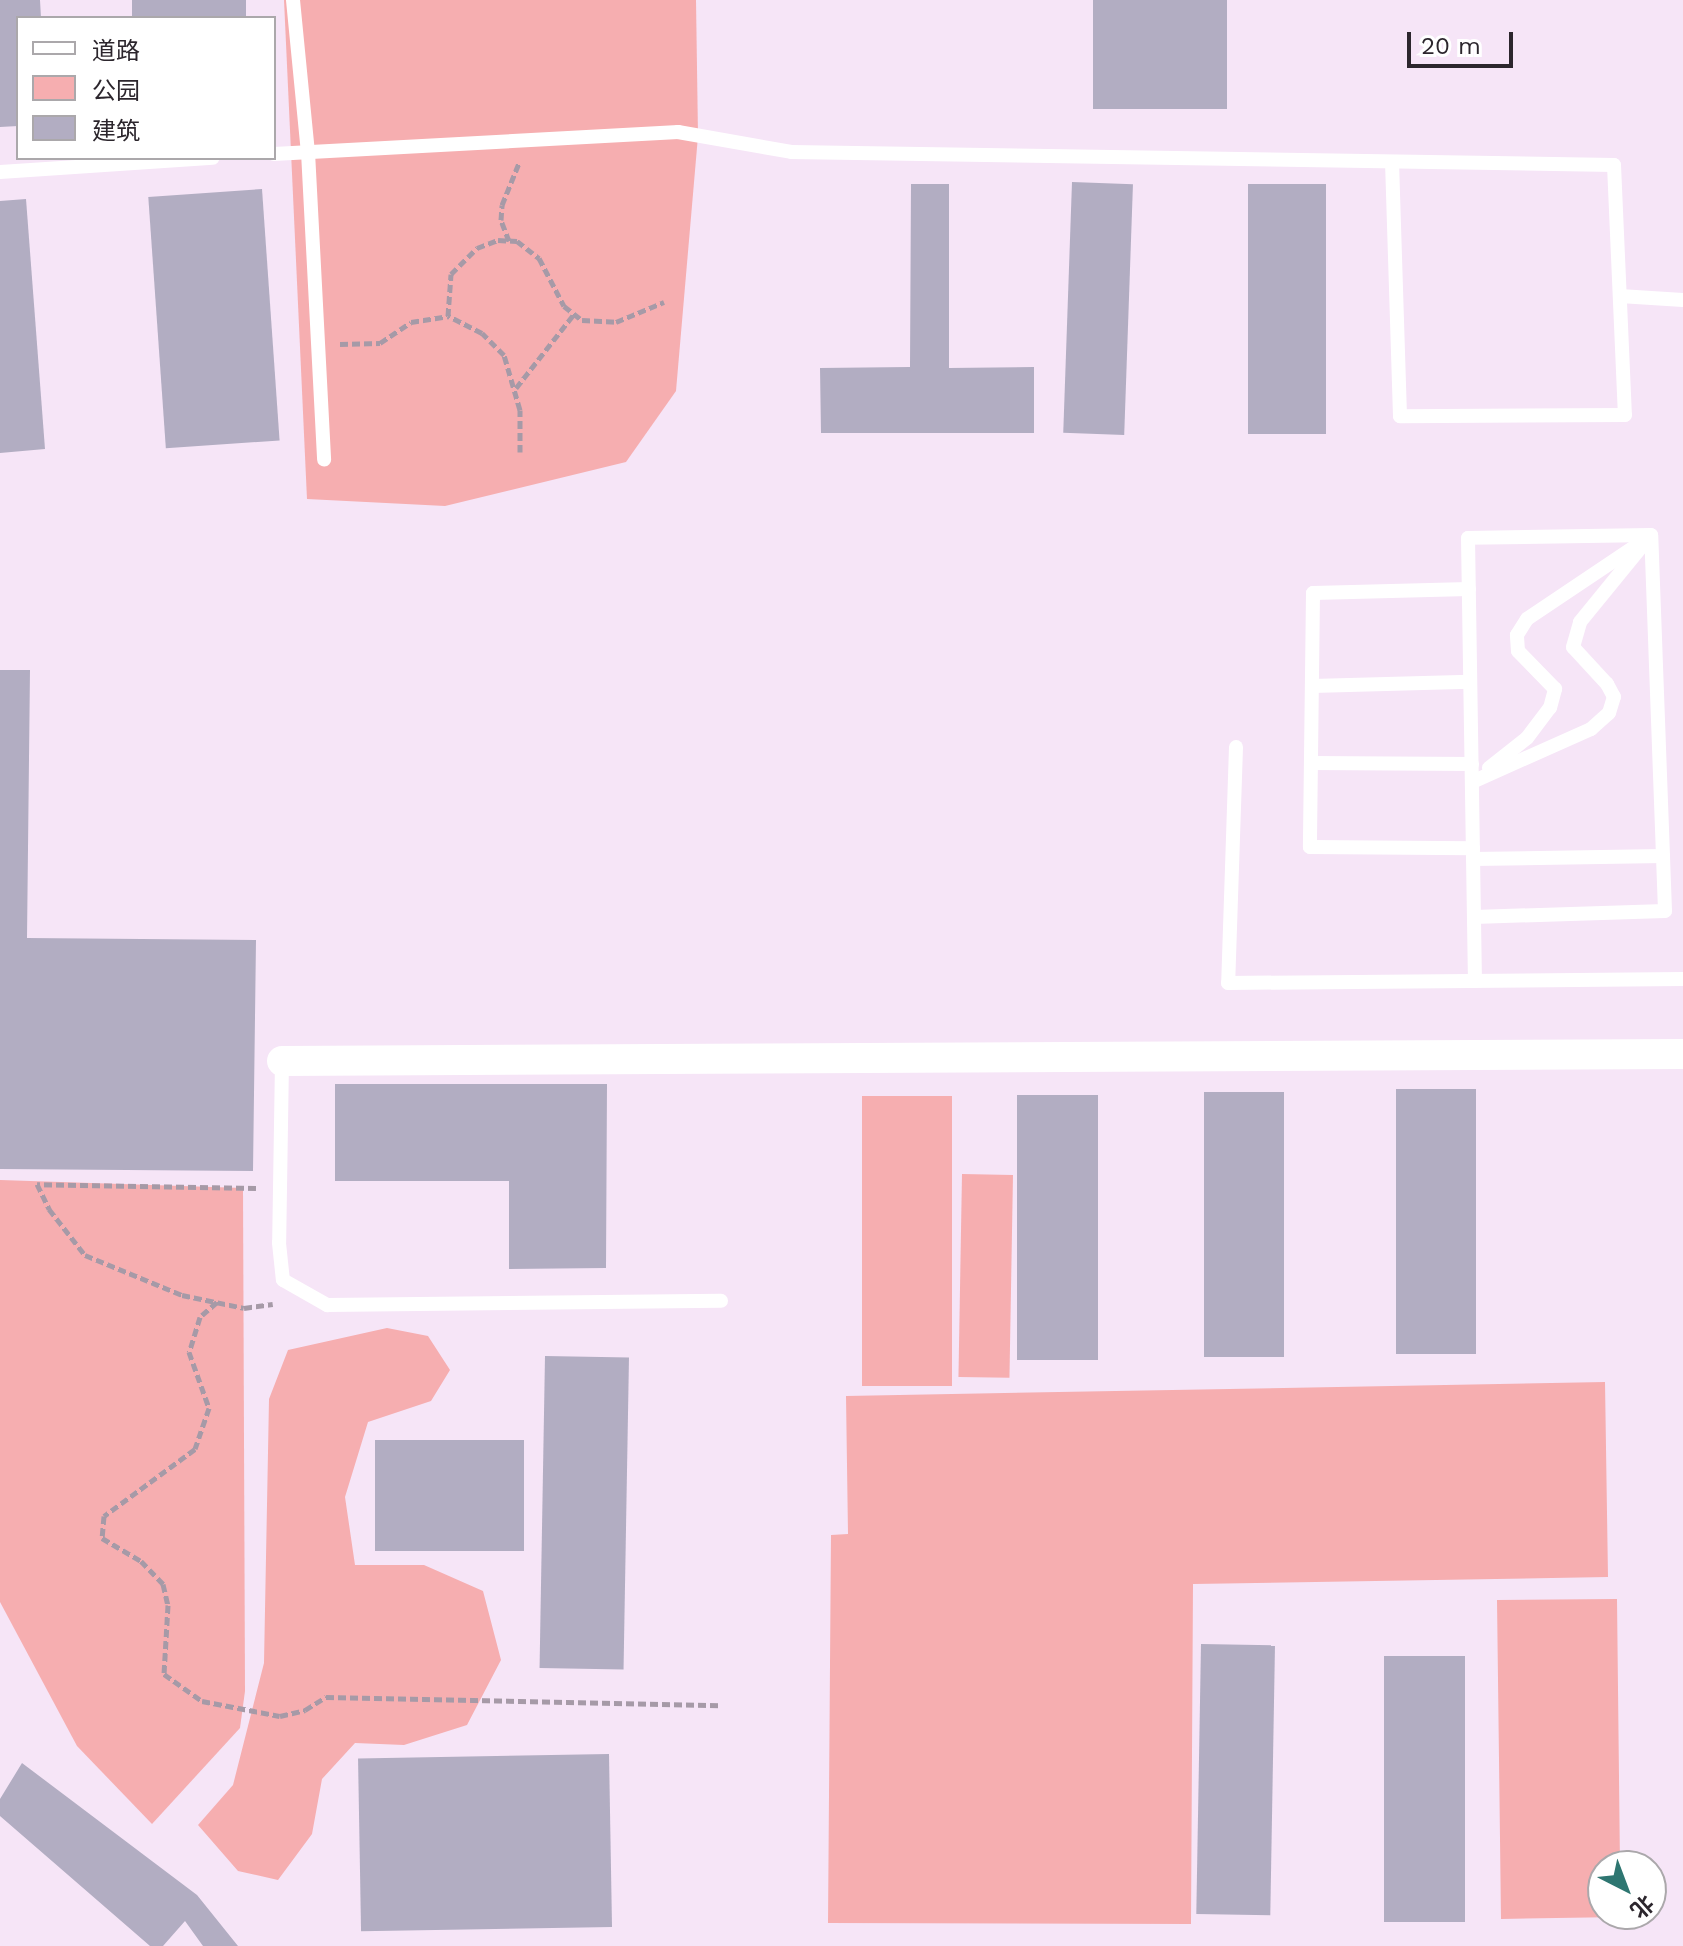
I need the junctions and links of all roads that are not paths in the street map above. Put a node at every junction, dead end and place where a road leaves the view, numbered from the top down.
1 (293, 0) edge
2 (308, 152) junction
3 (276, 154) edge
4 (183, 160) edge
5 (1392, 162) junction
6 (0, 172) edge
7 (1620, 296) junction
8 (1683, 300) edge
9 (324, 460) dead end
10 (1651, 535) junction
11 (1469, 589) junction
12 (1470, 682) junction
13 (1312, 686) junction
14 (1236, 747) dead end
15 (1311, 763) junction
16 (1472, 764) junction
17 (1472, 782) junction
18 (1473, 854) junction
19 (1663, 856) junction
20 (1474, 917) junction
21 (1683, 979) edge
22 (1475, 981) junction
23 (1683, 1054) edge
24 (282, 1061) joint
25 (721, 1301) dead end

1 - 2 lane
2 - 3 lane
2 - 5 lane
2 - 9 lane
4 - 6 lane
5 - 7 lane
5 - 7 lane
7 - 8 lane
10 - 11 lane
10 - 17 lane
10 - 17 lane
10 - 19 lane
11 - 12 lane
11 - 13 lane
12 - 13 lane
12 - 16 lane
13 - 15 lane
14 - 22 lane
15 - 16 lane
15 - 18 lane
16 - 17 lane
17 - 18 lane
18 - 19 lane
18 - 20 lane
19 - 20 lane
20 - 22 lane
21 - 22 lane
23 - 24 street
24 - 25 lane

